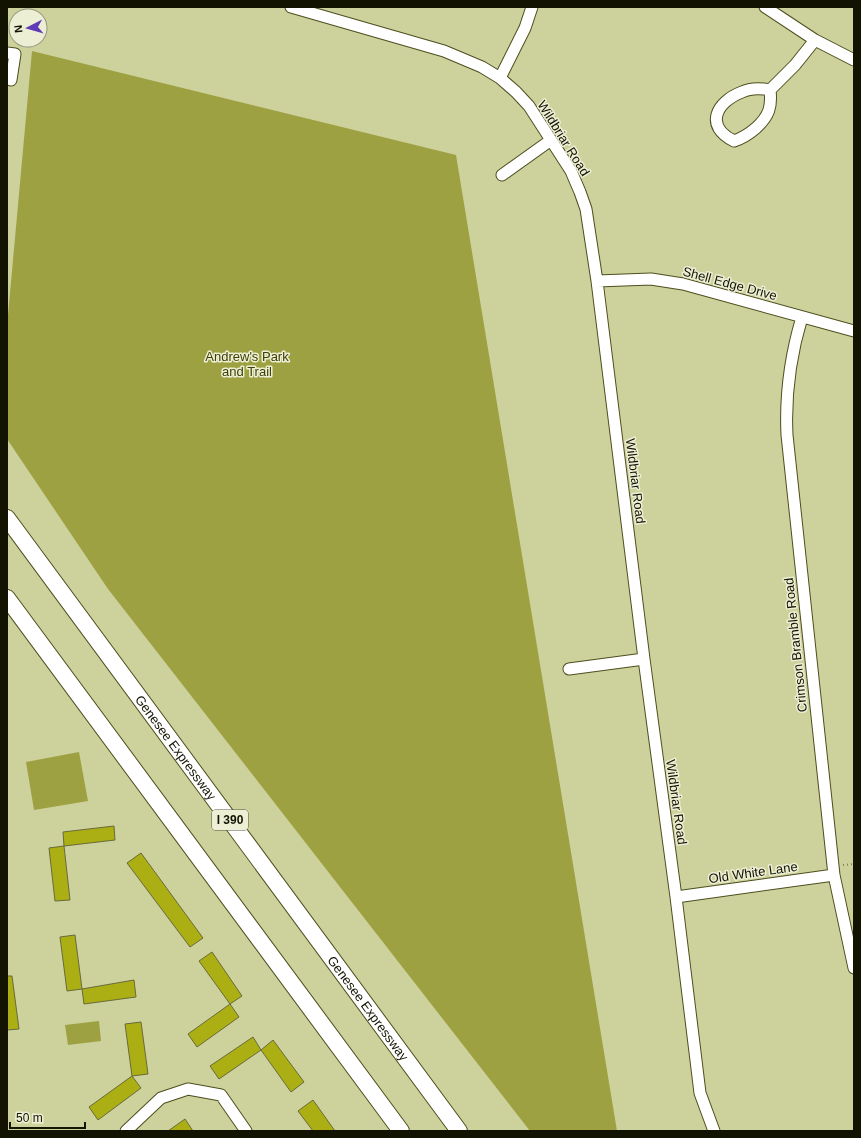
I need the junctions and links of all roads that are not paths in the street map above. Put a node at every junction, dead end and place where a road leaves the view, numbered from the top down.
1 (291, 7) edge
2 (532, 7) edge
3 (765, 7) edge
4 (815, 40) junction
5 (7, 52) edge
6 (854, 60) edge
7 (500, 78) junction
8 (7, 79) edge
9 (770, 90) junction
10 (551, 140) junction
11 (502, 174) dead end
12 (597, 281) junction
13 (802, 317) junction
14 (854, 331) edge
15 (7, 518) edge
16 (7, 598) edge
17 (644, 659) junction
18 (569, 669) dead end
19 (834, 875) junction
20 (676, 897) junction
21 (854, 968) edge
22 (458, 1128) edge
23 (126, 1131) edge
24 (246, 1131) edge
25 (401, 1131) edge
26 (714, 1131) edge

1 - 7 street, Wildbriar Road
2 - 7 street
3 - 4 street
4 - 6 street
4 - 9 street
5 - 8 street
7 - 10 street, Wildbriar Road
9 - 9 street
10 - 11 street
10 - 12 street, Wildbriar Road
12 - 13 street, Shell Edge Drive
12 - 17 street, Wildbriar Road
13 - 14 street, Shell Edge Drive
13 - 19 street, Crimson Bramble Road
15 - 22 highway, Genesee Expressway / I 390
16 - 25 highway
17 - 18 street
17 - 20 street, Wildbriar Road
19 - 20 street, Old White Lane
19 - 21 street, Crimson Bramble Road
20 - 26 street, Wildbriar Road
23 - 24 street

